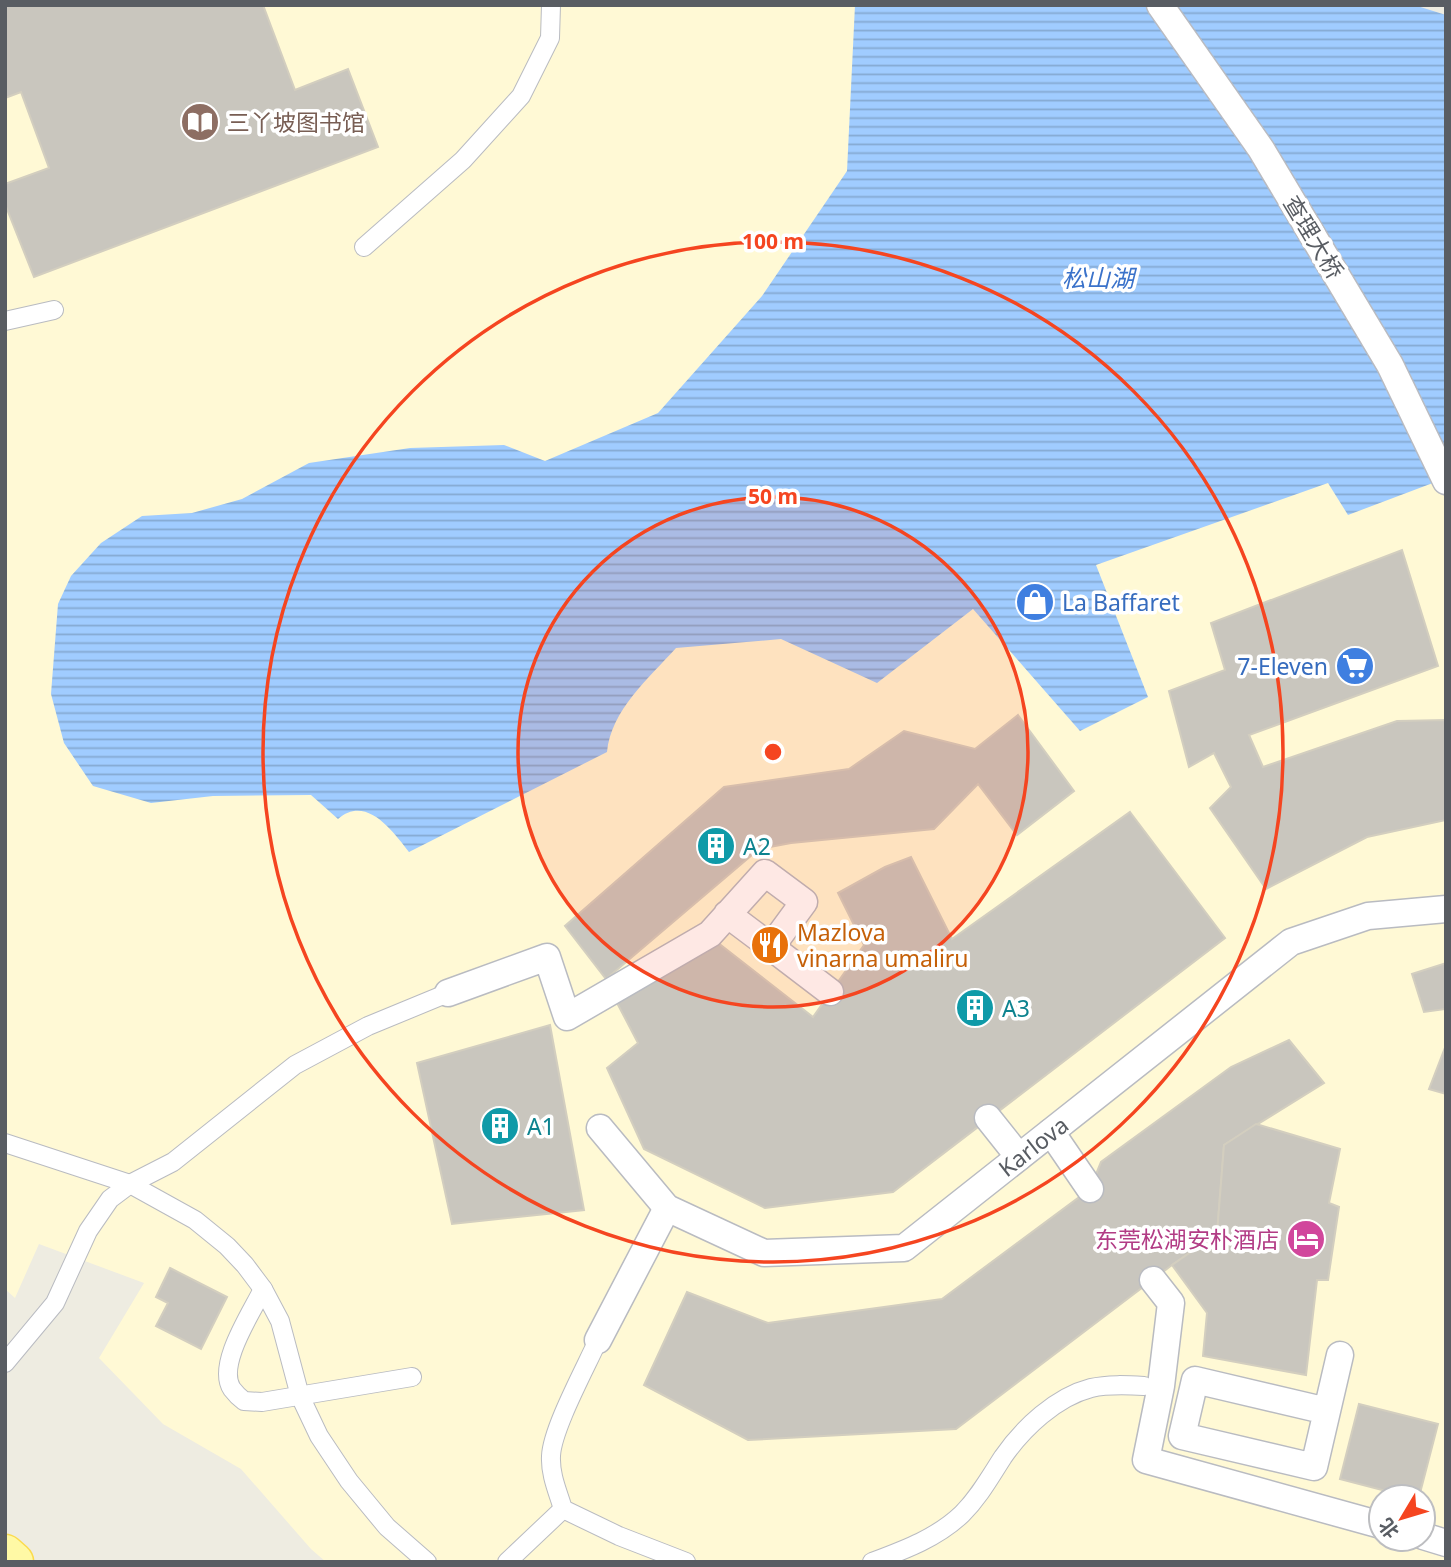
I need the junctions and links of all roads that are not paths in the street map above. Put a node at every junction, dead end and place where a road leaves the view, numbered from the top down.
1 (551, 5) edge
2 (1160, 5) edge
3 (364, 247) dead end
4 (54, 310) dead end
5 (5, 321) edge
6 (1446, 481) edge
7 (1446, 909) edge
8 (727, 914) junction
9 (771, 947) junction
10 (830, 992) dead end
11 (448, 993) joint
12 (988, 1118) dead end
13 (600, 1128) dead end
14 (1051, 1132) junction
15 (5, 1143) edge
16 (1019, 1157) junction
17 (130, 1184) junction
18 (1090, 1189) dead end
19 (667, 1208) junction
20 (1153, 1280) dead end
21 (263, 1289) junction
22 (598, 1340) joint
23 (1340, 1355) dead end
24 (5, 1363) edge
25 (412, 1377) dead end
26 (1153, 1386) junction
27 (1192, 1394) junction
28 (300, 1396) junction
29 (1327, 1411) junction
30 (563, 1509) junction
31 (1367, 1521) edge
32 (5, 1554) edge
33 (14, 1562) edge
34 (427, 1562) edge
35 (507, 1562) edge
36 (686, 1562) edge
37 (872, 1562) edge

1 - 3 lane
2 - 6 street, 查理大桥
4 - 5 lane
7 - 14 street, Karlova
8 - 9 street
8 - 9 street
8 - 11 street
9 - 10 street
11 - 17 lane
12 - 16 street
13 - 19 street
14 - 16 street, Karlova
14 - 18 street
15 - 17 lane
16 - 19 street, Karlova
17 - 21 lane
17 - 24 lane
19 - 22 street
20 - 26 street
21 - 28 lane
21 - 28 lane
22 - 30 lane
23 - 29 street
25 - 28 lane
26 - 27 street
26 - 31 street
26 - 37 lane
27 - 29 street
27 - 29 street
28 - 34 lane
30 - 35 lane
30 - 36 lane
32 - 33 main road

